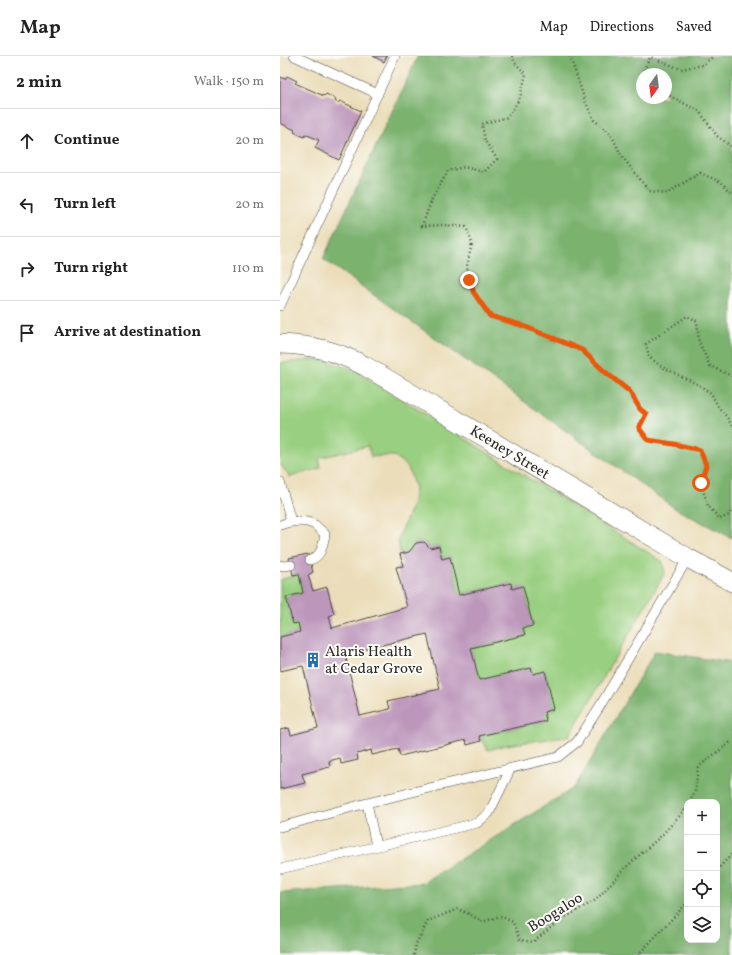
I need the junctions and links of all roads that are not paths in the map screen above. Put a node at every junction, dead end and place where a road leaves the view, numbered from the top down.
1 (294, 56) edge
2 (396, 56) edge
3 (378, 94) junction
4 (280, 306) edge
5 (280, 344) edge
6 (280, 482) edge
7 (290, 521) junction
8 (280, 525) edge
9 (688, 558) junction
10 (310, 560) dead end
11 (280, 565) edge
12 (290, 565) dead end
13 (732, 582) edge
14 (511, 768) junction
15 (367, 803) junction
16 (280, 827) edge
17 (376, 846) junction
18 (280, 869) edge

1 - 3 lane
2 - 3 lane
3 - 4 lane
5 - 9 street, Keeney Street
6 - 7 lane
7 - 8 lane
7 - 10 lane
9 - 13 street, Keeney Street
9 - 14 lane
11 - 12 lane
14 - 15 lane
14 - 17 lane
15 - 16 lane
15 - 17 lane
17 - 18 lane

